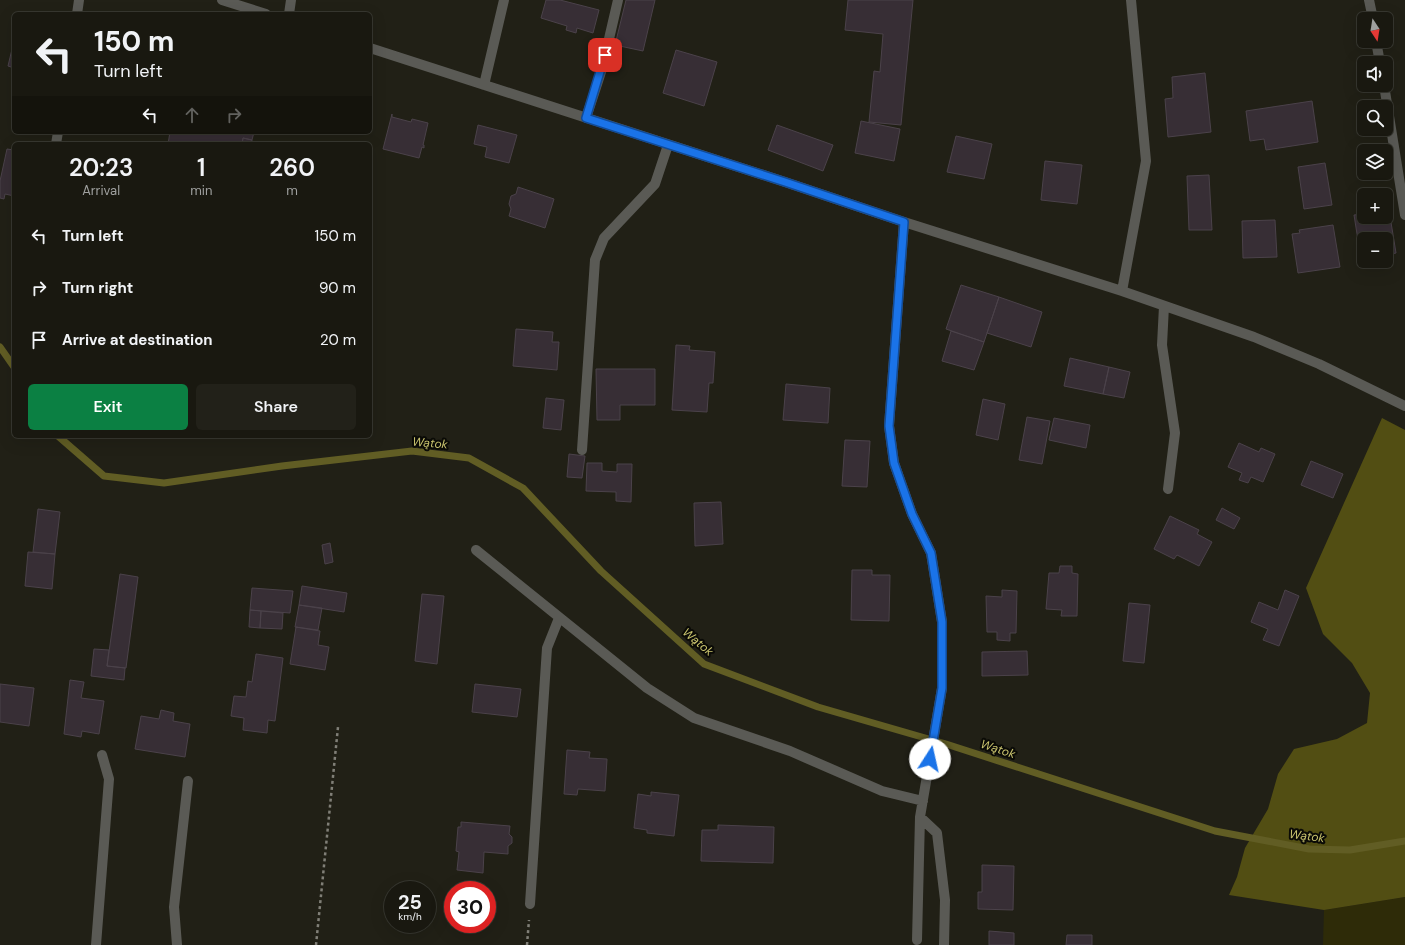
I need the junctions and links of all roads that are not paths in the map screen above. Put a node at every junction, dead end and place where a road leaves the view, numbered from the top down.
1 (79, 0) edge
2 (222, 0) edge
3 (291, 0) edge
4 (504, 0) edge
5 (618, 0) edge
6 (1131, 0) edge
7 (1369, 0) edge
8 (77, 12) edge
9 (260, 12) edge
10 (289, 12) edge
11 (1372, 12) edge
12 (372, 49) edge
13 (484, 85) junction
14 (1385, 92) edge
15 (586, 118) junction
16 (668, 145) junction
17 (1405, 215) edge
18 (904, 222) junction
19 (1122, 290) junction
20 (1164, 306) junction
21 (1405, 406) edge
22 (582, 450) dead end
23 (1168, 489) dead end
24 (476, 550) dead end
25 (559, 618) junction
26 (102, 755) dead end
27 (188, 781) dead end
28 (923, 801) junction
29 (920, 817) junction
30 (530, 904) road end
31 (917, 940) dead end
32 (96, 945) edge
33 (177, 945) edge
34 (944, 945) edge

1 - 8 street
2 - 9 street
3 - 10 street
4 - 13 street
5 - 15 street
6 - 19 street
7 - 11 street
12 - 13 street
13 - 15 street
14 - 17 street
15 - 16 street
16 - 18 street
16 - 22 street
18 - 19 street
18 - 28 street
19 - 20 street
20 - 21 street
20 - 23 street
24 - 25 street
25 - 28 street
25 - 30 street
26 - 32 street
27 - 33 street
28 - 29 street
29 - 31 street
29 - 34 street

